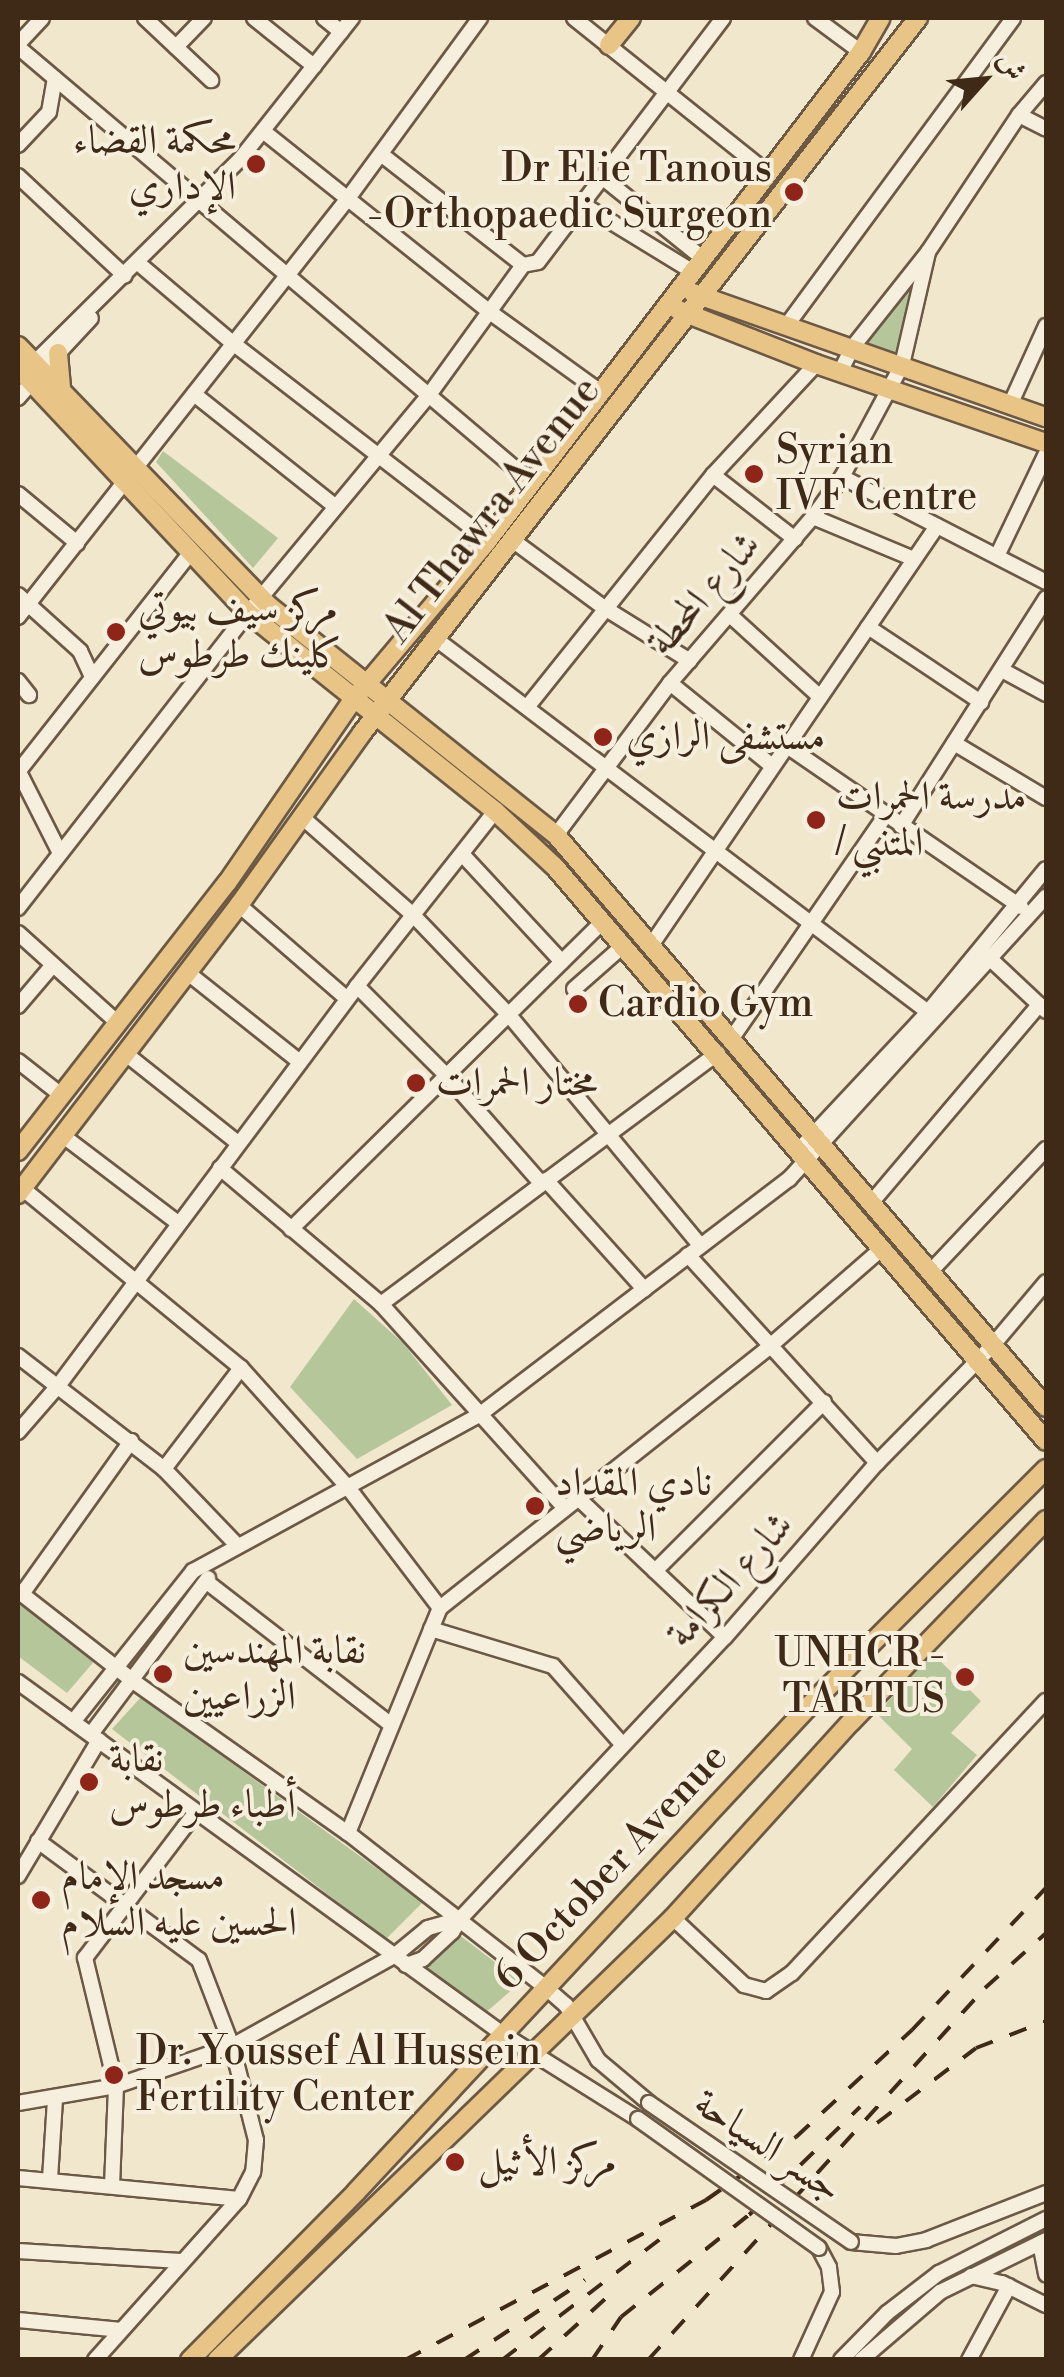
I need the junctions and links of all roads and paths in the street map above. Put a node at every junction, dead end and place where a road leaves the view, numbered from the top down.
1 (42, 18) edge
2 (145, 18) edge
3 (204, 18) edge
4 (254, 18) edge
5 (324, 18) edge
6 (352, 18) edge
7 (480, 18) edge
8 (574, 18) edge
9 (631, 18) edge
10 (723, 18) edge
11 (815, 18) edge
12 (882, 18) edge
13 (918, 18) edge
14 (1012, 18) edge
15 (341, 32) junction
16 (609, 45) junction
17 (18, 46) edge
18 (176, 47) junction
19 (861, 52) junction
20 (314, 66) junction
21 (55, 79) junction
22 (211, 80) dead end
23 (1046, 83) edge
24 (668, 90) junction
25 (1019, 115) junction
26 (1046, 129) edge
27 (263, 131) junction
28 (18, 145) edge
29 (380, 154) junction
30 (766, 172) junction
31 (18, 176) edge
32 (602, 177) junction
33 (349, 197) junction
34 (200, 201) junction
35 (582, 204) junction
36 (928, 252) junction
37 (138, 263) junction
38 (696, 263) junction
39 (523, 264) junction
40 (287, 275) junction
41 (125, 276) junction
42 (678, 287) junction
43 (701, 296) junction
44 (664, 304) junction
45 (488, 310) junction
46 (688, 314) junction
47 (788, 326) junction
48 (1046, 326) edge
49 (234, 344) junction
50 (18, 346) edge
51 (852, 348) junction
52 (58, 353) junction
53 (816, 364) junction
54 (902, 365) junction
55 (840, 372) junction
56 (27, 373) edge
57 (889, 388) junction
58 (598, 390) junction
59 (61, 392) junction
60 (194, 394) junction
61 (429, 395) junction
62 (18, 398) edge
63 (1010, 405) junction
64 (1046, 418) edge
65 (1046, 442) edge
66 (380, 454) junction
67 (1046, 454) edge
68 (131, 474) junction
69 (713, 475) junction
70 (842, 477) junction
71 (530, 481) junction
72 (18, 494) edge
73 (336, 507) junction
74 (814, 517) junction
75 (937, 526) junction
76 (511, 539) junction
77 (795, 539) junction
78 (488, 540) junction
79 (77, 543) junction
80 (191, 552) junction
81 (998, 554) junction
82 (914, 559) junction
83 (1046, 582) edge
84 (261, 597) junction
85 (1046, 598) edge
86 (23, 600) edge
87 (603, 607) junction
88 (248, 613) junction
89 (730, 615) junction
90 (18, 617) edge
91 (868, 626) junction
92 (436, 638) junction
93 (690, 661) junction
94 (1002, 670) junction
95 (92, 677) junction
96 (368, 681) junction
97 (18, 682) edge
98 (670, 683) junction
99 (1046, 694) edge
100 (29, 695) dead end
101 (820, 697) junction
102 (390, 698) junction
103 (353, 700) junction
104 (981, 702) junction
105 (528, 706) junction
106 (374, 717) junction
107 (954, 743) junction
108 (787, 746) junction
109 (772, 766) junction
110 (609, 770) junction
111 (18, 771) edge
112 (1046, 798) edge
113 (495, 811) junction
114 (885, 816) junction
115 (304, 818) junction
116 (901, 826) junction
117 (556, 834) junction
118 (716, 850) junction
119 (60, 853) junction
120 (462, 854) junction
121 (1046, 869) edge
122 (1046, 898) edge
123 (1017, 904) junction
124 (239, 905) junction
125 (18, 908) edge
126 (414, 916) junction
127 (1032, 916) junction
128 (602, 922) junction
129 (813, 922) junction
130 (18, 932) edge
131 (652, 944) junction
132 (623, 946) junction
133 (979, 948) junction
134 (991, 960) junction
135 (562, 962) junction
136 (52, 966) junction
137 (188, 972) junction
138 (357, 986) junction
139 (574, 990) dead end
140 (347, 999) junction
141 (18, 1006) edge
142 (1043, 1008) edge
143 (928, 1012) junction
144 (509, 1016) junction
145 (118, 1023) junction
146 (732, 1038) junction
147 (718, 1053) junction
148 (126, 1054) junction
149 (18, 1061) edge
150 (300, 1062) junction
151 (446, 1075) junction
152 (61, 1095) junction
153 (610, 1132) junction
154 (62, 1135) junction
155 (818, 1140) junction
156 (239, 1144) junction
157 (1046, 1149) edge
158 (18, 1152) edge
159 (803, 1157) junction
160 (220, 1168) junction
161 (543, 1181) junction
162 (20, 1191) edge
163 (871, 1202) junction
164 (178, 1223) junction
165 (292, 1229) junction
166 (880, 1250) junction
167 (695, 1251) junction
168 (930, 1272) junction
169 (132, 1282) junction
170 (1046, 1282) edge
171 (644, 1289) junction
172 (381, 1304) junction
173 (993, 1345) junction
174 (770, 1346) junction
175 (18, 1356) edge
176 (975, 1361) junction
177 (241, 1368) junction
178 (58, 1386) junction
179 (824, 1402) junction
180 (1046, 1407) edge
181 (479, 1415) junction
182 (18, 1432) edge
183 (132, 1441) junction
184 (1046, 1441) edge
185 (876, 1463) junction
186 (1046, 1468) edge
187 (164, 1469) junction
188 (347, 1486) junction
189 (578, 1498) junction
190 (565, 1508) junction
191 (1044, 1524) edge
192 (236, 1545) junction
193 (212, 1562) junction
194 (655, 1571) junction
195 (207, 1582) junction
196 (20, 1593) edge
197 (440, 1608) junction
198 (431, 1629) junction
199 (726, 1637) junction
200 (116, 1667) junction
201 (133, 1681) junction
202 (18, 1682) edge
203 (1046, 1700) edge
204 (74, 1722) junction
205 (390, 1723) junction
206 (95, 1737) junction
207 (622, 1744) junction
208 (196, 1812) junction
209 (348, 1833) junction
210 (38, 1841) junction
211 (18, 1876) edge
212 (126, 1902) junction
213 (673, 1918) junction
214 (460, 1919) junction
215 (400, 1961) junction
216 (545, 1987) junction
217 (573, 2016) junction
218 (504, 2035) junction
219 (232, 2046) junction
220 (534, 2054) junction
221 (116, 2086) junction
222 (55, 2099) junction
223 (18, 2103) edge
224 (18, 2178) edge
225 (50, 2179) junction
226 (112, 2186) junction
227 (1046, 2193) edge
228 (239, 2199) junction
229 (1046, 2220) edge
230 (1044, 2242) edge
231 (18, 2250) edge
232 (181, 2261) junction
233 (1046, 2274) edge
234 (970, 2276) junction
235 (1008, 2286) junction
236 (1046, 2305) edge
237 (18, 2320) edge
238 (122, 2330) junction
239 (94, 2360) edge
240 (190, 2360) edge
241 (217, 2360) edge
242 (802, 2360) edge
243 (841, 2360) edge
244 (862, 2360) edge
245 (969, 2360) edge

1 - 17 street
2 - 18 street
3 - 18 street
4 - 20 street
5 - 15 street
6 - 15 street
7 - 29 street
8 - 16 street
9 - 16 main road
10 - 24 street
11 - 19 street
12 - 19 main road, Al Thawra Avenue
13 - 43 main road, Al Thawra Avenue
14 - 47 street
15 - 20 street
16 - 24 street
17 - 21 street
18 - 22 street
19 - 30 main road, Al Thawra Avenue
20 - 27 street
21 - 28 street
21 - 34 street
23 - 25 street
24 - 30 street
24 - 32 street
25 - 26 street
25 - 36 street
27 - 33 street
27 - 34 street
29 - 33 street
29 - 39 street
30 - 38 main road, Al Thawra Avenue
31 - 41 street
32 - 35 street
32 - 38 street
33 - 40 street
33 - 45 street
34 - 37 street
34 - 40 street
35 - 38 street
35 - 39 street
36 - 51 street
36 - 54 street, شارع المحطة
37 - 41 street
37 - 49 street
38 - 42 main road, Al Thawra Avenue
39 - 45 street
40 - 49 street
40 - 61 street
41 - 52 street
41 - 56 street
42 - 43 main road
42 - 44 main road, Al Thawra Avenue
43 - 46 main road, Al Thawra Avenue
43 - 47 main road
44 - 46 main road
44 - 58 main road, Al Thawra Avenue
45 - 58 street
45 - 61 street
46 - 53 main road
46 - 76 main road, Al Thawra Avenue
47 - 51 main road
48 - 63 street
49 - 60 street
49 - 66 street
50 - 56 main road
51 - 54 main road
51 - 55 street
52 - 56 street
52 - 59 main road
53 - 55 main road
53 - 69 street
54 - 57 street, شارع المحطة
54 - 63 main road
55 - 57 main road
56 - 59 main road
56 - 62 street
56 - 68 main road
57 - 65 main road
57 - 70 street, شارع المحطة
58 - 71 main road, Al Thawra Avenue
59 - 68 main road
60 - 68 street
60 - 73 street
61 - 66 street
61 - 71 street
63 - 64 main road
66 - 73 street
66 - 78 street
67 - 81 street
68 - 79 street
68 - 80 main road
68 - 84 main road
69 - 77 street
69 - 87 street
70 - 74 street, شارع المحطة
70 - 75 street
71 - 78 main road, Al Thawra Avenue
72 - 79 street
73 - 84 street
74 - 77 street, شارع المحطة
74 - 82 street
75 - 81 street
75 - 82 street
76 - 87 street
76 - 92 main road, Al Thawra Avenue
77 - 89 street, شارع المحطة
78 - 96 main road, Al Thawra Avenue
79 - 86 street
80 - 88 main road
80 - 95 street
81 - 83 street
82 - 91 street
84 - 88 street
84 - 96 main road
85 - 94 street
86 - 90 street
86 - 95 street
87 - 93 street
87 - 105 street
88 - 103 main road
88 - 119 street
89 - 93 street, شارع المحطة
89 - 101 street
91 - 101 street
91 - 104 street
92 - 102 main road, Al Thawra Avenue
92 - 105 street
93 - 98 street, شارع المحطة
94 - 99 street
94 - 104 street
95 - 111 street
96 - 102 main road
96 - 103 main road, Al Thawra Avenue
97 - 100 street
98 - 109 street
98 - 110 street, شارع المحطة
101 - 108 street
102 - 106 main road, Al Thawra Avenue
102 - 117 main road
103 - 106 main road
103 - 145 main road, Al Thawra Avenue
104 - 107 street
105 - 110 street
106 - 113 main road
106 - 115 main road, Al Thawra Avenue
107 - 112 street
107 - 116 street
108 - 109 street
108 - 114 street
109 - 118 street
110 - 117 street, شارع المحطة
110 - 118 street
111 - 119 street
113 - 120 street
113 - 128 main road
114 - 116 street
114 - 129 street
115 - 124 main road, Al Thawra Avenue
115 - 126 street
116 - 123 street
117 - 131 main road
118 - 129 street
118 - 131 street
119 - 125 street
120 - 126 street
120 - 135 street
121 - 123 street
122 - 127 street
123 - 127 street
123 - 133 street
124 - 137 main road, Al Thawra Avenue
124 - 140 street
126 - 138 street
126 - 144 street
127 - 134 street
128 - 132 main road
128 - 135 street
129 - 143 street
129 - 146 street
130 - 136 street
131 - 146 main road
132 - 139 street
132 - 147 main road
133 - 134 street
133 - 143 street
134 - 142 street
134 - 155 street
135 - 144 street
136 - 141 street
136 - 145 street
137 - 148 main road, Al Thawra Avenue
137 - 150 street
138 - 140 street
138 - 151 street
140 - 150 street
142 - 163 street
143 - 155 street
144 - 151 street
144 - 153 street
145 - 152 main road, Al Thawra Avenue
146 - 155 main road
147 - 153 street
147 - 159 main road
148 - 154 main road, Al Thawra Avenue
148 - 156 street
149 - 152 street
150 - 156 street
151 - 161 street
151 - 165 street
152 - 158 main road, Al Thawra Avenue
153 - 161 street
153 - 167 street
154 - 162 main road, Al Thawra Avenue
154 - 164 street
155 - 159 street
155 - 163 main road
156 - 160 street
157 - 168 street
159 - 166 main road
159 - 167 street
160 - 164 street
160 - 165 street
161 - 171 street
161 - 172 street
162 - 169 street
163 - 168 main road
164 - 169 street
165 - 172 street
166 - 174 street
166 - 176 main road
167 - 171 street
167 - 174 street
168 - 173 main road
169 - 177 street
169 - 178 street
170 - 173 street, شارع الكرامة
171 - 181 street
172 - 181 street
173 - 176 street, شارع الكرامة
173 - 180 main road
174 - 179 street
174 - 189 street
175 - 178 street
176 - 184 main road
176 - 185 street, شارع الكرامة
177 - 187 street
177 - 188 street
178 - 182 street
178 - 183 street
179 - 185 street
179 - 194 street
181 - 188 street
181 - 190 street
183 - 187 street
183 - 196 street
185 - 199 street, شارع الكرامة
186 - 216 main road, 6 October Avenue
187 - 192 street
188 - 192 street
188 - 197 street
189 - 190 street
189 - 194 street
190 - 197 street
191 - 213 main road, 6 October Avenue
192 - 193 street
193 - 195 street
193 - 200 street
194 - 199 street
195 - 201 street
195 - 205 street
196 - 200 street, جسر السياحة
197 - 198 street
198 - 205 street
198 - 207 street
199 - 207 street, شارع الكرامة
200 - 201 street, جسر السياحة
200 - 204 street
201 - 206 street
201 - 209 street, جسر السياحة
202 - 204 street, جسر السياحة
203 - 213 street
204 - 206 street, جسر السياحة
205 - 209 street
206 - 208 street, جسر السياحة
206 - 210 street
207 - 214 street, شارع الكرامة
208 - 212 street
208 - 215 street, جسر السياحة
209 - 214 street, جسر السياحة
210 - 211 street
210 - 212 street
212 - 219 street
212 - 221 street
213 - 217 main road, 6 October Avenue
214 - 215 street, شارع الكرامة
214 - 216 street, جسر السياحة
215 - 218 street, جسر السياحة
215 - 219 street, شارع الكرامة
216 - 217 street, جسر السياحة
216 - 218 main road, 6 October Avenue
217 - 220 main road, 6 October Avenue
217 - 227 street, جسر السياحة, bridge
218 - 220 street, جسر السياحة
218 - 240 main road, 6 October Avenue
219 - 221 street, شارع الكرامة
219 - 228 street
220 - 241 main road, 6 October Avenue
220 - 242 street, جسر السياحة, bridge
221 - 222 street, شارع الكرامة
221 - 226 street
222 - 223 street, شارع الكرامة
222 - 225 street
224 - 225 street
225 - 226 street
226 - 228 street
228 - 232 street
229 - 243 street
230 - 233 street
230 - 234 street
231 - 232 street
232 - 238 street
234 - 235 street
234 - 244 street
235 - 236 street
235 - 245 street
237 - 238 street
238 - 239 street

